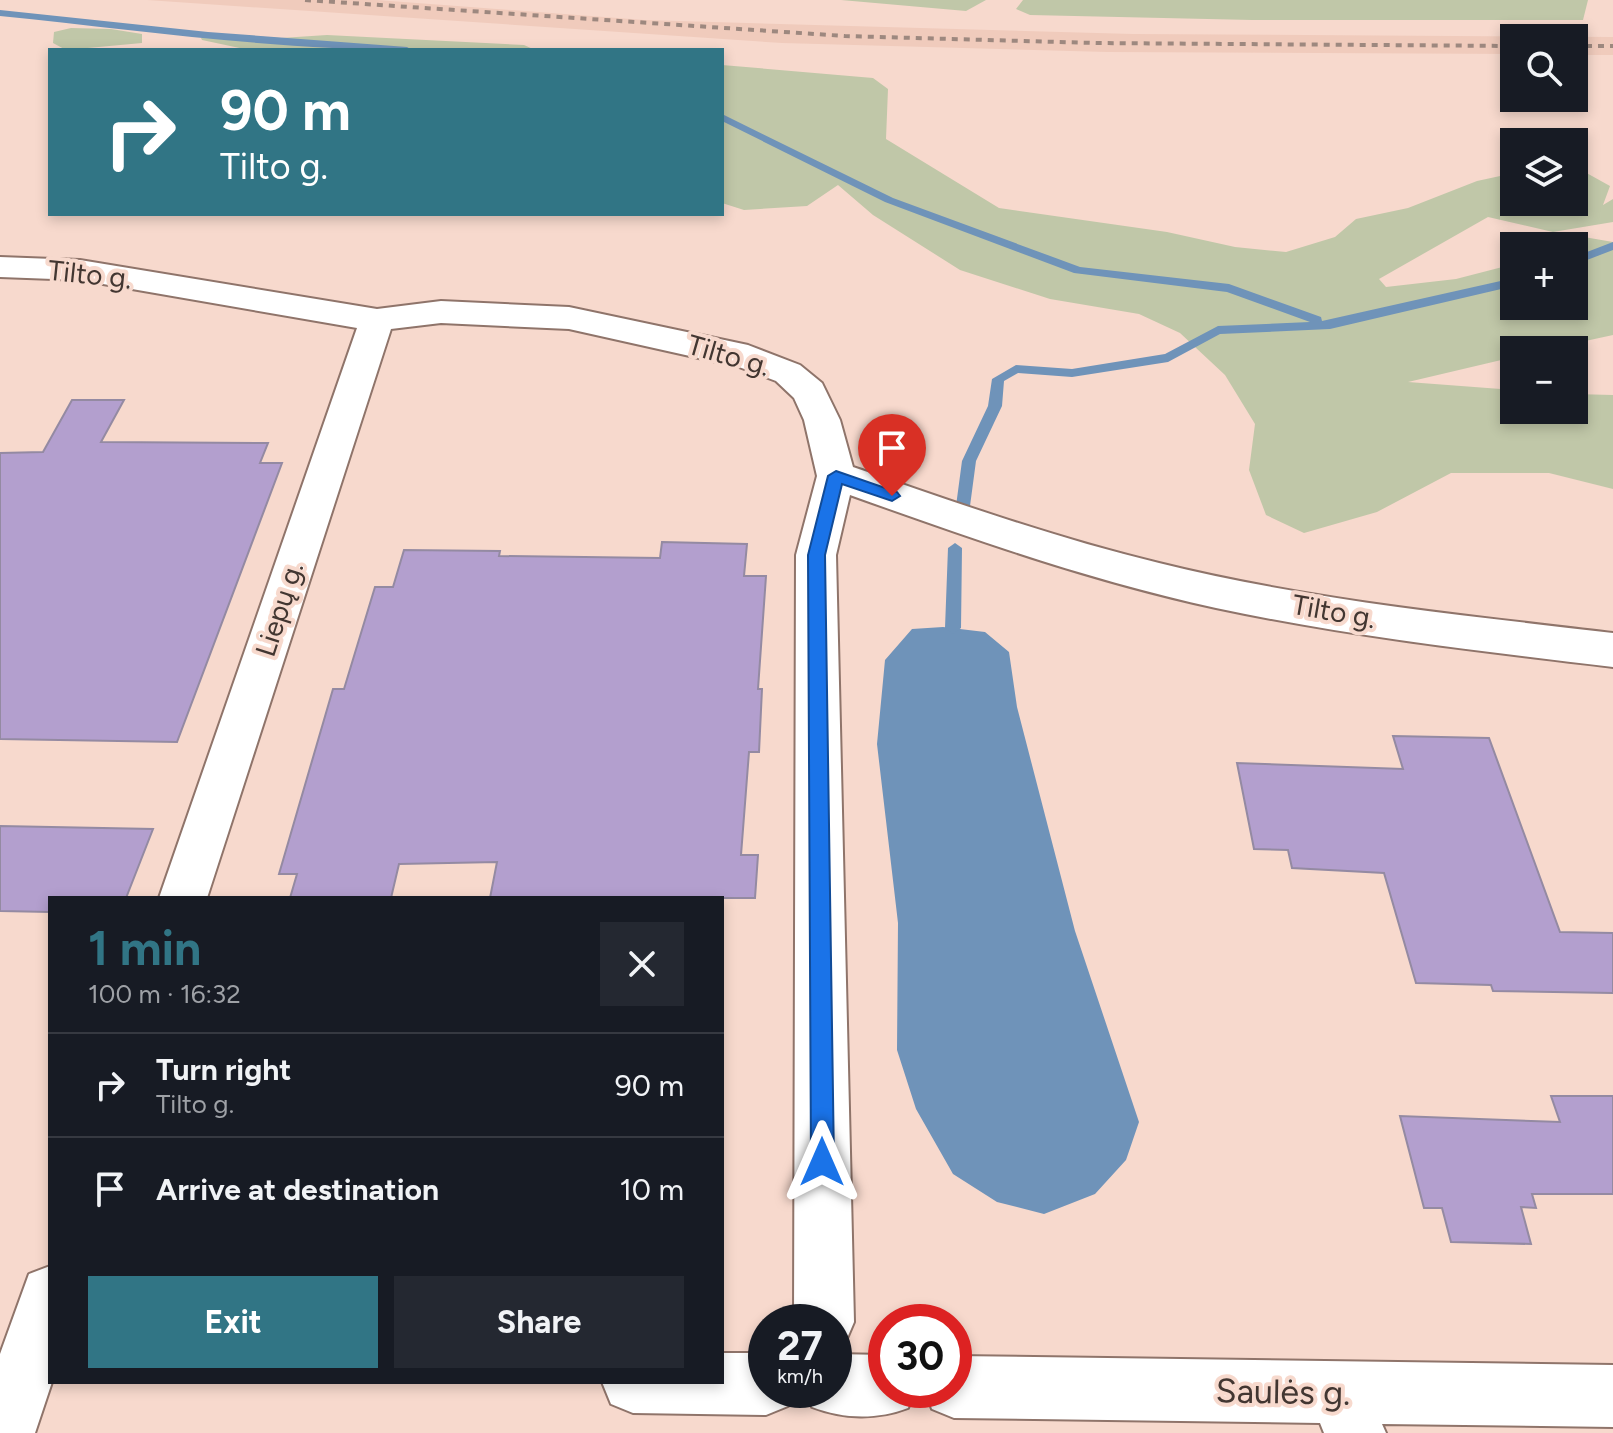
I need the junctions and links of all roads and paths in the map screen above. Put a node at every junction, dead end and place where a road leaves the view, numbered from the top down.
1 (0, 267) edge
2 (377, 320) junction
3 (836, 476) junction
4 (1613, 650) edge
5 (184, 896) edge
6 (48, 1301) edge
7 (824, 1304) edge
8 (25, 1373) edge
9 (724, 1383) edge
10 (748, 1384) edge
11 (972, 1388) edge
12 (1613, 1396) edge
13 (1347, 1413) edge
14 (4, 1433) edge

1 - 2 street, Tilto g.
2 - 3 street, Tilto g.
2 - 5 street, Liepų g.
3 - 4 street, Tilto g.
3 - 7 street
6 - 8 street
8 - 14 street
9 - 10 street
11 - 13 street, Saulės g.
12 - 13 street, Saulės g.

